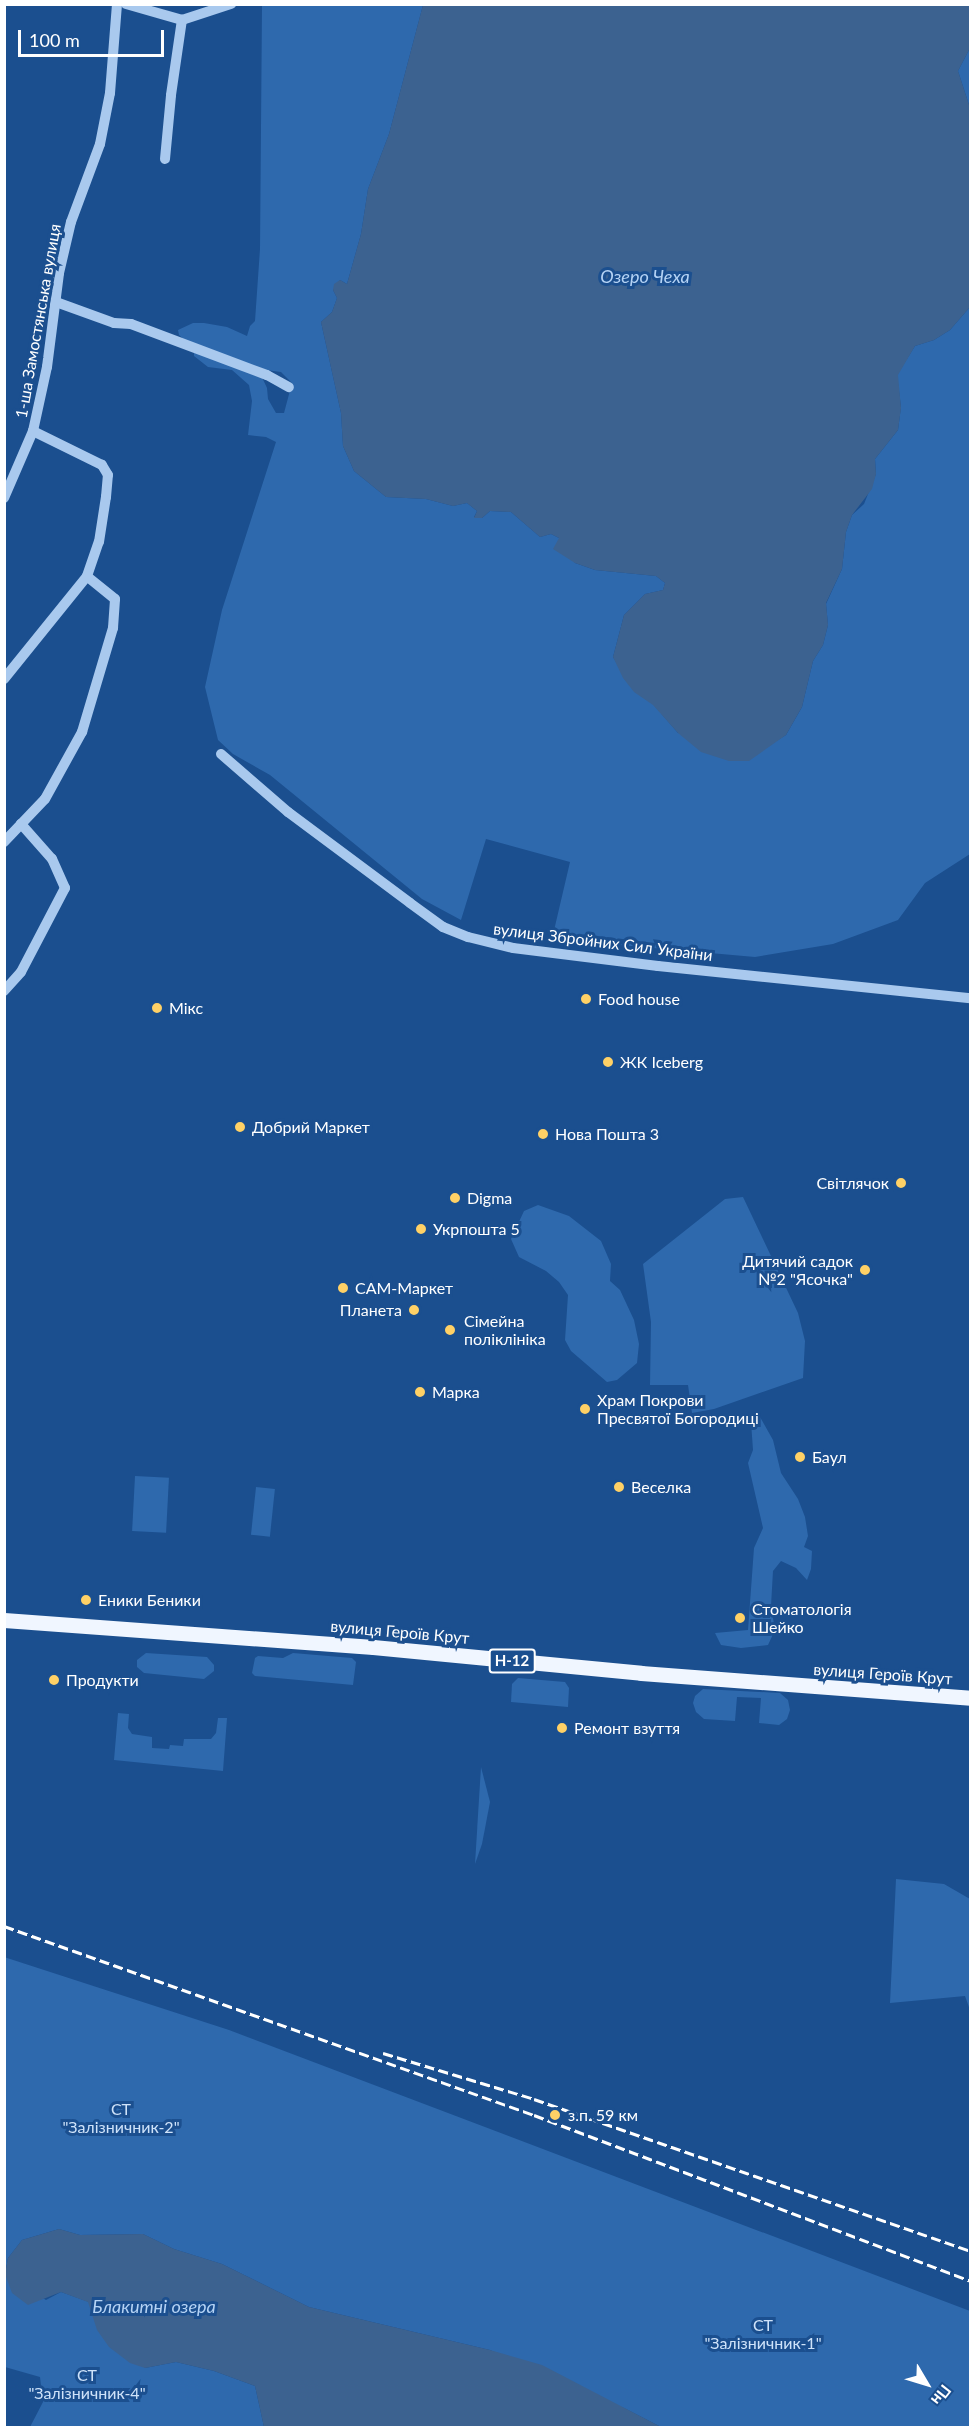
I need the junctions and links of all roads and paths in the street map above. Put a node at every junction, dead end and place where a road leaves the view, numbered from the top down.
1 (117, 4) edge
2 (126, 4) edge
3 (231, 4) edge
4 (182, 20) junction
5 (165, 159) dead end
6 (56, 302) junction
7 (289, 387) dead end
8 (33, 431) junction
9 (4, 498) edge
10 (87, 576) junction
11 (4, 679) edge
12 (221, 754) dead end
13 (21, 824) junction
14 (4, 842) edge
15 (4, 991) edge
16 (970, 998) edge
17 (4, 1620) edge
18 (970, 1698) edge

1 - 6 street, 1-ша Замостянська вулиця
2 - 4 street
3 - 4 street
4 - 5 street
6 - 7 street
6 - 8 street, 1-ша Замостянська вулиця
8 - 9 street, 1-ша Замостянська вулиця
8 - 10 street
10 - 11 street
10 - 13 street
12 - 16 street, вулиця Збройних Сил України
13 - 14 street
13 - 15 street
17 - 18 main road, вулиця Героїв Крут / Н-12

